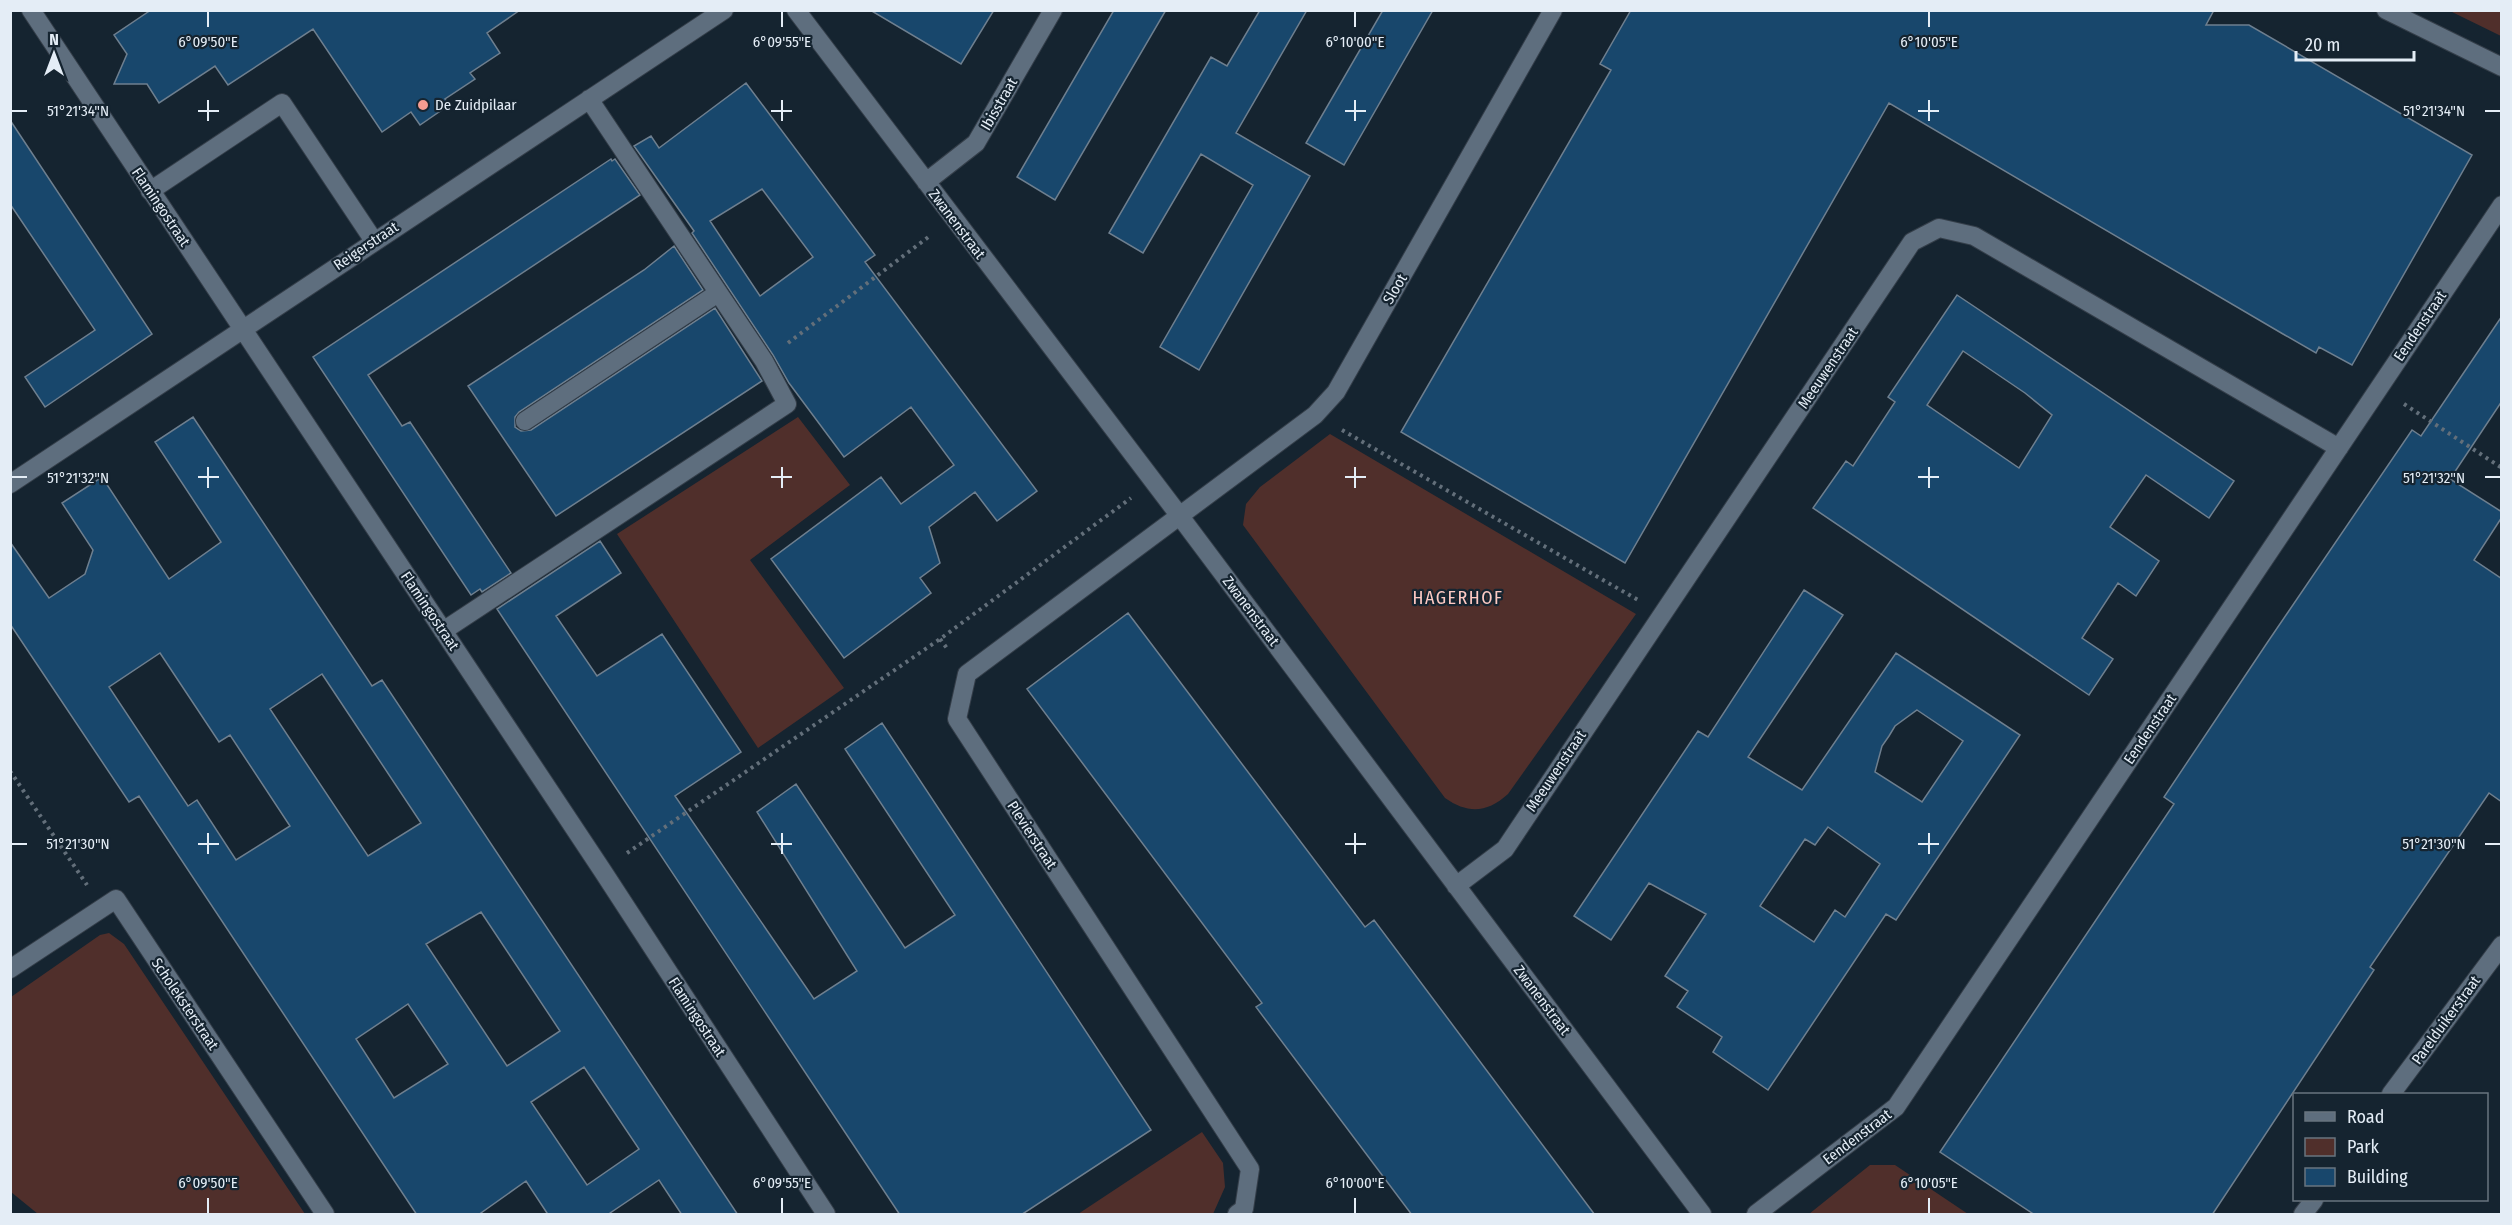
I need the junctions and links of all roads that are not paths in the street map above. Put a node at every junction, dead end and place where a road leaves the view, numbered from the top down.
1 (31, 10) edge
2 (724, 10) edge
3 (796, 10) edge
4 (1053, 10) edge
5 (1553, 10) edge
6 (2386, 10) edge
7 (2502, 67) edge
8 (589, 99) junction
9 (926, 182) junction
10 (150, 191) junction
11 (2502, 205) edge
12 (374, 241) junction
13 (718, 292) junction
14 (242, 329) junction
15 (525, 421) dead end
16 (2339, 448) junction
17 (10, 484) edge
18 (1179, 516) junction
19 (443, 631) junction
20 (1456, 886) junction
21 (2502, 945) edge
22 (10, 969) edge
23 (2392, 1093) edge
24 (2313, 1201) edge
25 (325, 1215) edge
26 (826, 1215) edge
27 (1237, 1215) edge
28 (1702, 1215) edge
29 (1756, 1215) edge
30 (2303, 1215) edge

1 - 10 street, Flamingostraat
2 - 8 street, Reigerstraat
3 - 9 street, Zwanenstraat
4 - 9 street, Ibisstraat
5 - 18 street, Sloot
6 - 7 street
8 - 12 street, Reigerstraat
8 - 13 street
9 - 18 street, Zwanenstraat
10 - 12 street
10 - 14 street, Flamingostraat
11 - 16 street, Eendenstraat
12 - 14 street, Reigerstraat
13 - 15 street
13 - 19 street
14 - 17 street, Reigerstraat
14 - 19 street, Flamingostraat
16 - 20 street, Meeuwenstraat
16 - 29 street, Eendenstraat
18 - 20 street, Zwanenstraat
18 - 27 street, Plevierstraat
19 - 26 street, Flamingostraat
20 - 28 street, Zwanenstraat
21 - 23 street, Parelduikerstraat
22 - 25 street, Scholeksterstraat
24 - 30 street

